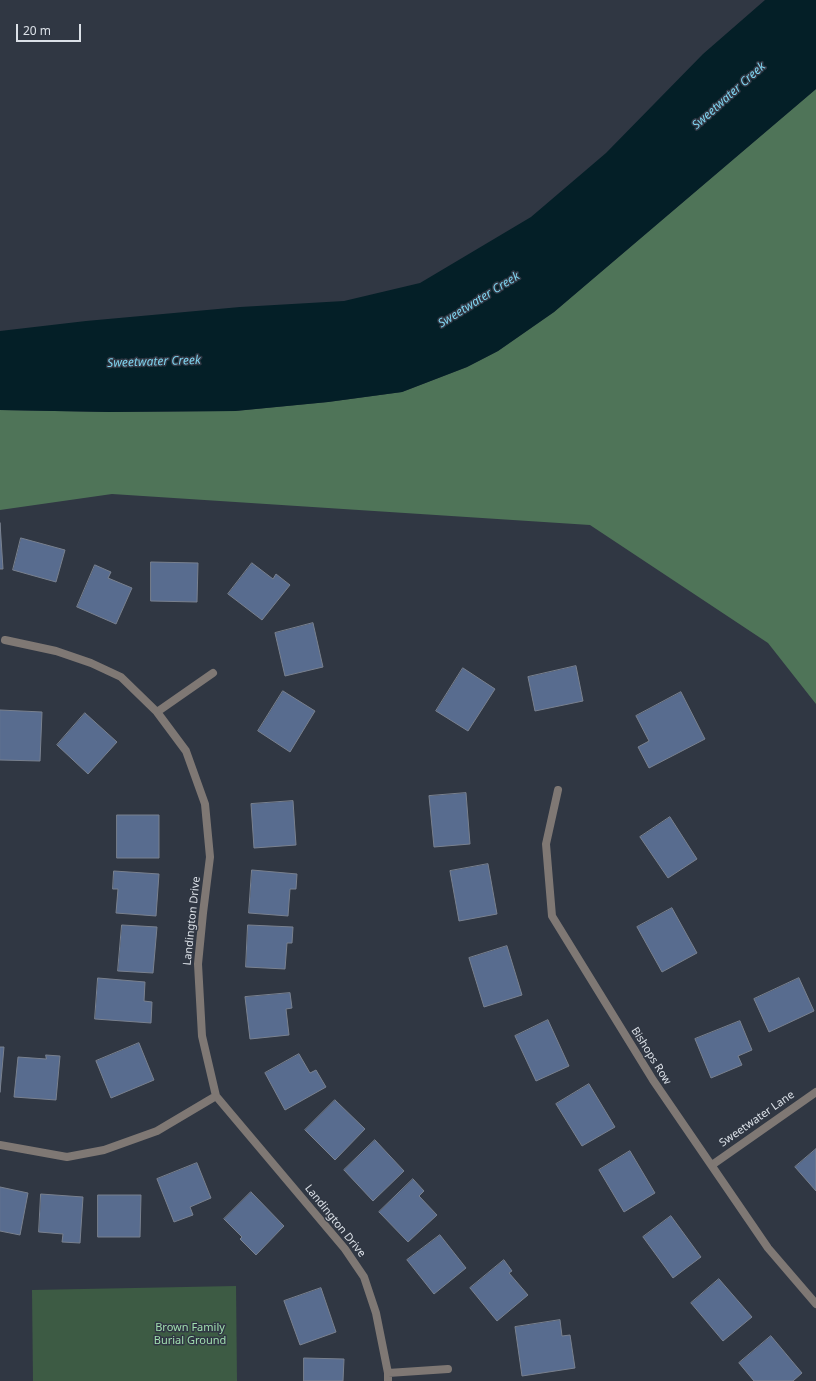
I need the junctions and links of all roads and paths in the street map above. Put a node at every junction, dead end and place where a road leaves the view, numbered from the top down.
1 (5, 640) dead end
2 (213, 673) dead end
3 (158, 712) junction
4 (558, 790) dead end
5 (816, 1092) edge
6 (216, 1096) junction
7 (0, 1145) edge
8 (712, 1164) junction
9 (816, 1304) edge
10 (448, 1369) dead end
11 (388, 1377) edge

1 - 3 street, Landington Drive
2 - 3 street
3 - 6 street, Landington Drive
4 - 8 street, Bishops Row
5 - 8 street, Sweetwater Lane
6 - 7 street
6 - 11 street, Landington Drive
8 - 9 street, Bishops Row
10 - 11 street

